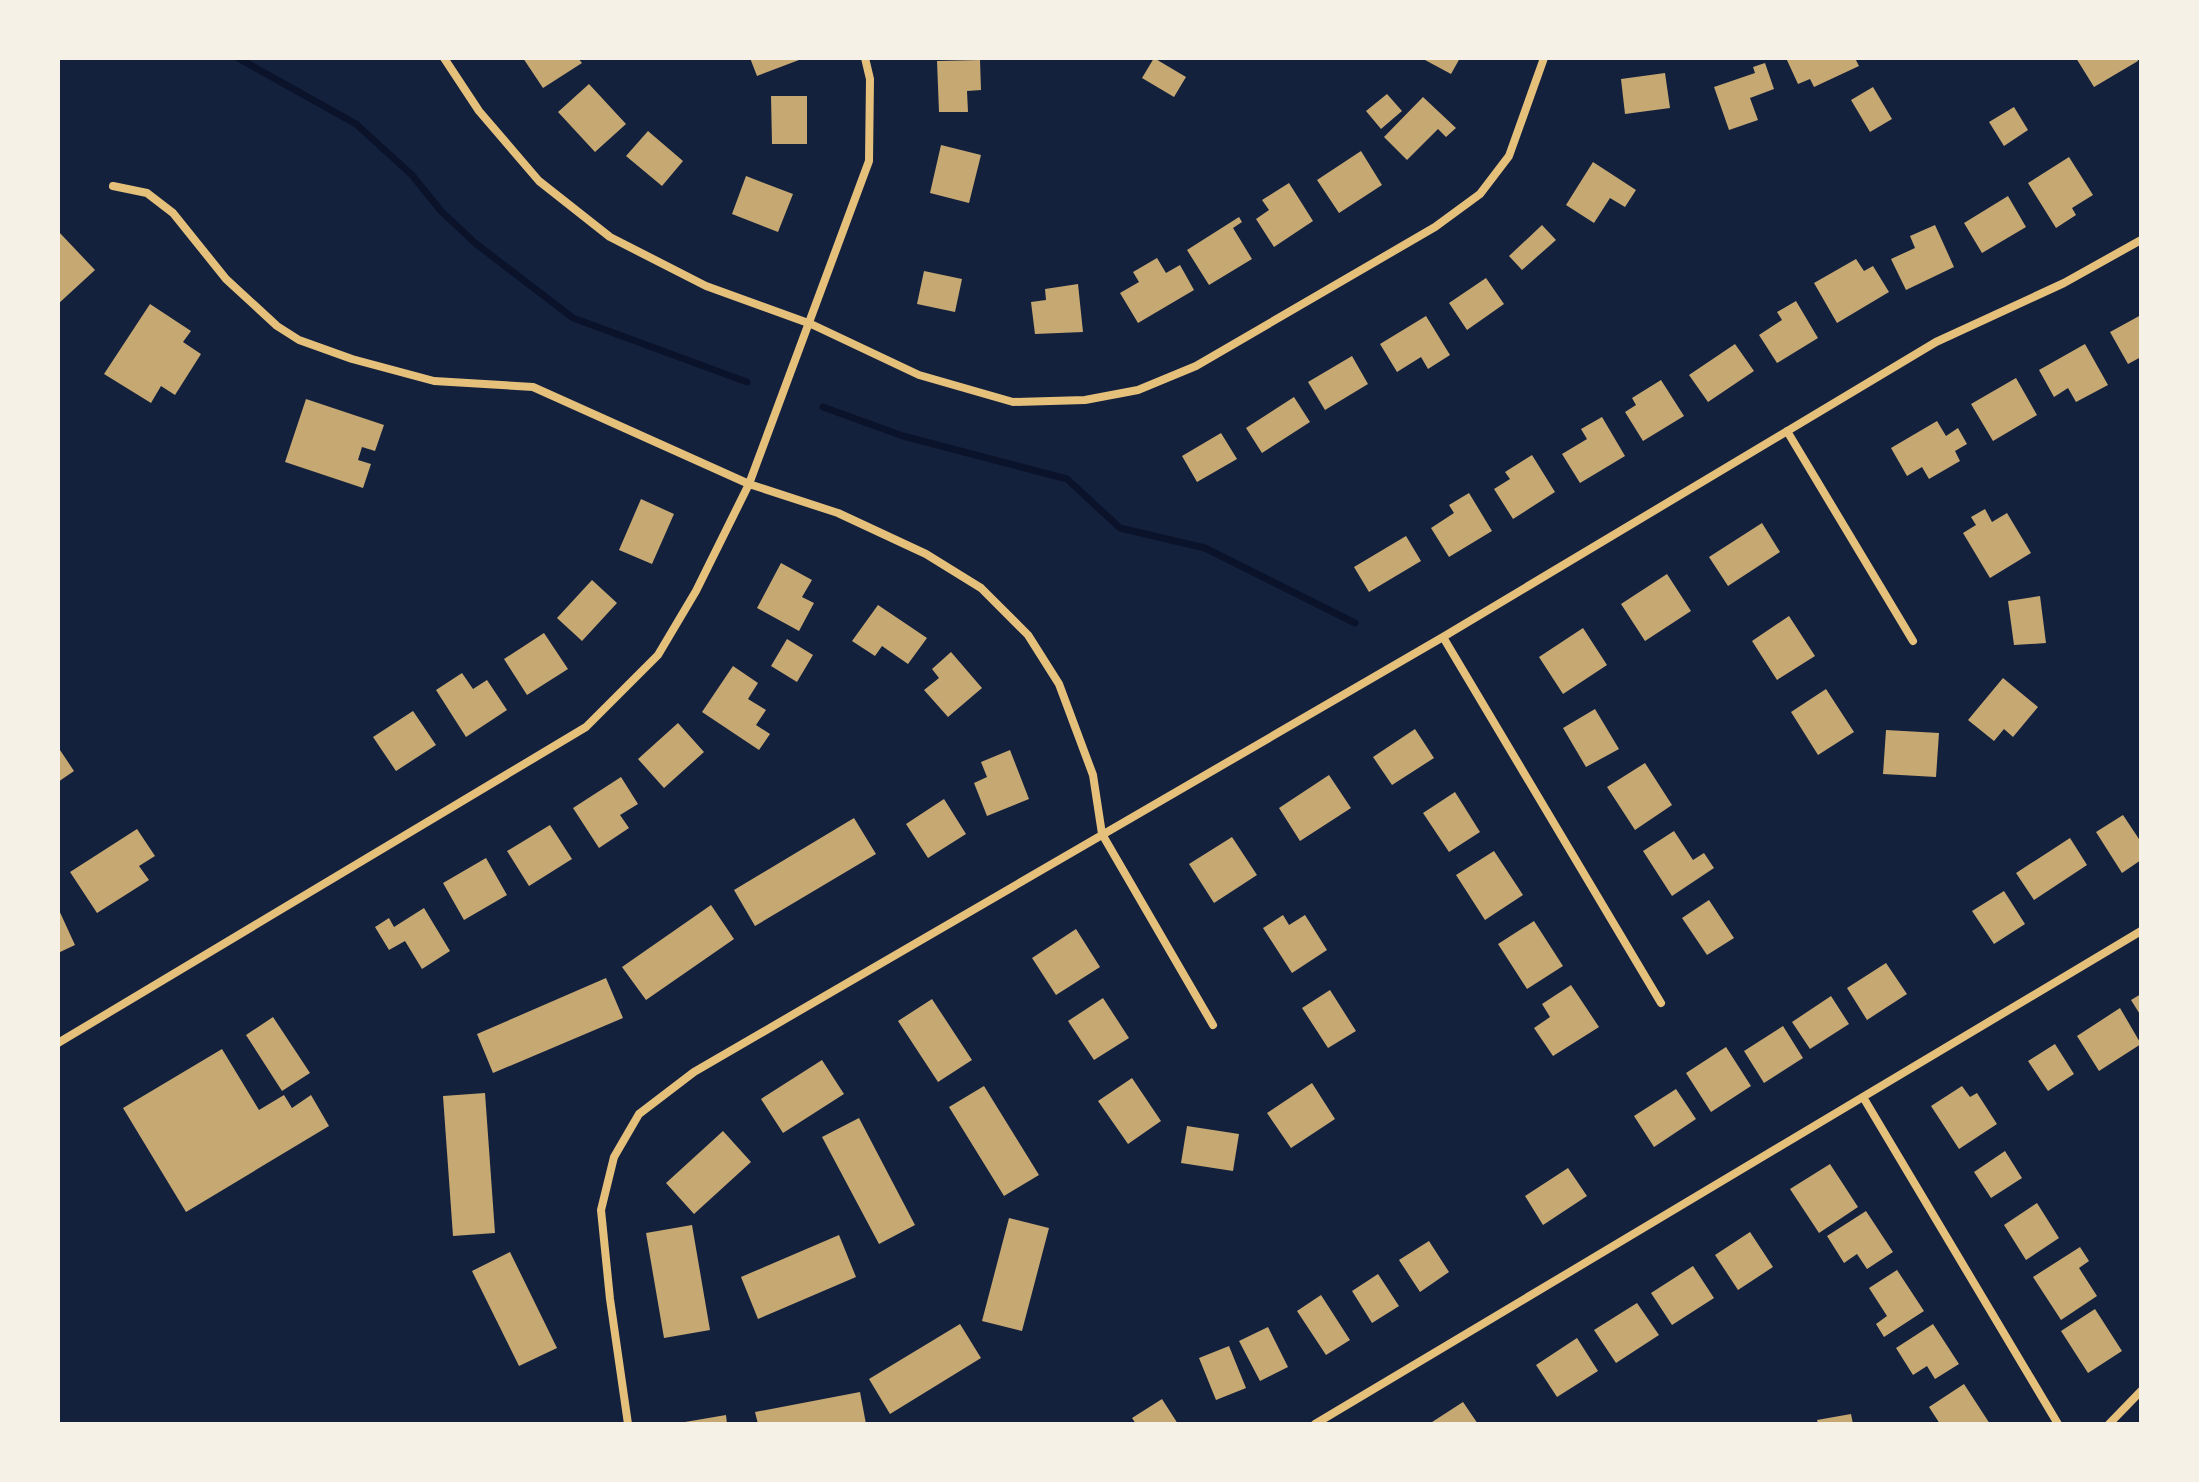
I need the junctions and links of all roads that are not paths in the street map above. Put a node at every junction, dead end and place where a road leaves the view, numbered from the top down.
1 (444, 58) edge
2 (865, 58) edge
3 (1544, 58) edge
4 (113, 186) dead end
5 (2141, 240) edge
6 (811, 324) junction
7 (1787, 431) junction
8 (749, 484) junction
9 (1443, 637) junction
10 (1913, 641) dead end
11 (1102, 834) junction
12 (2141, 931) edge
13 (1661, 1003) dead end
14 (1213, 1025) dead end
15 (58, 1043) edge
16 (1863, 1097) junction
17 (2141, 1391) edge
18 (628, 1424) edge
19 (1315, 1424) edge
20 (2058, 1424) edge
21 (2109, 1424) edge

1 - 6 street
2 - 6 street
3 - 6 street
4 - 8 street
5 - 7 street
6 - 8 street
7 - 9 street
7 - 10 street
8 - 11 street
8 - 15 street
9 - 11 street
9 - 13 street
11 - 14 street
11 - 18 street
12 - 16 street
16 - 19 street
16 - 20 street
17 - 21 street

